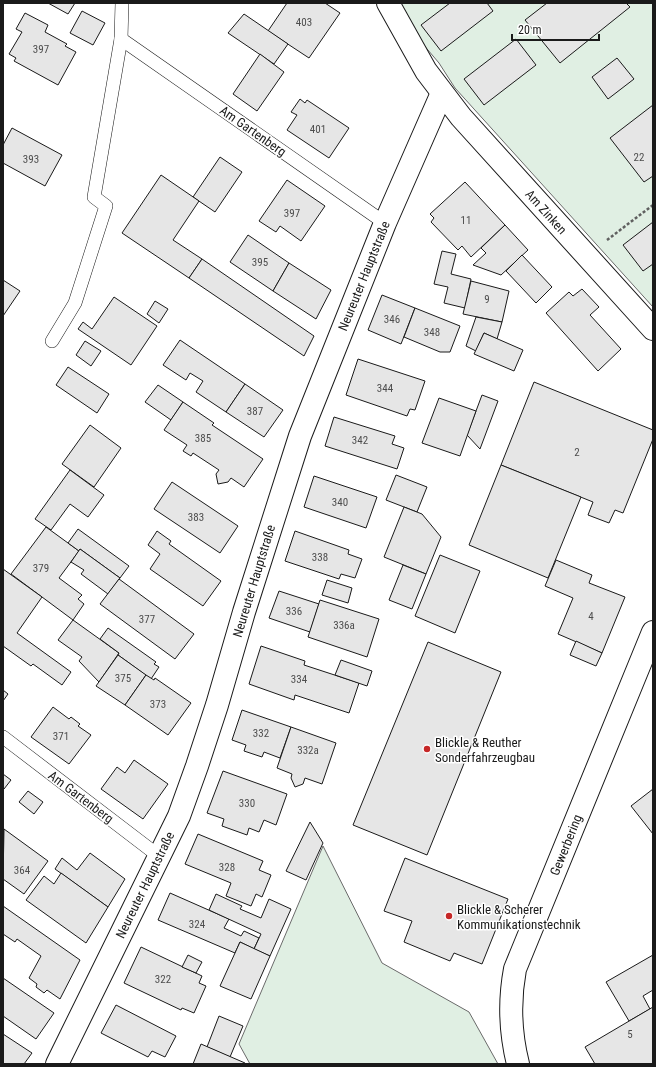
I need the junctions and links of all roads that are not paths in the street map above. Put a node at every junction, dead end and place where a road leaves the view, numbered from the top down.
1 (122, 3) edge
2 (388, 3) edge
3 (121, 39) junction
4 (442, 93) junction
5 (385, 223) junction
6 (653, 329) edge
7 (52, 341) dead end
8 (653, 632) edge
9 (3, 737) edge
10 (160, 857) junction
11 (57, 1064) edge
12 (518, 1064) edge

1 - 3 lane
2 - 4 street, Am Zinken
3 - 5 lane, Am Gartenberg
3 - 7 lane
4 - 5 street, Neureuter Hauptstraße
4 - 6 street, Am Zinken
5 - 10 street, Neureuter Hauptstraße
8 - 12 street, Gewerbering
9 - 10 lane, Am Gartenberg
10 - 11 street, Neureuter Hauptstraße

